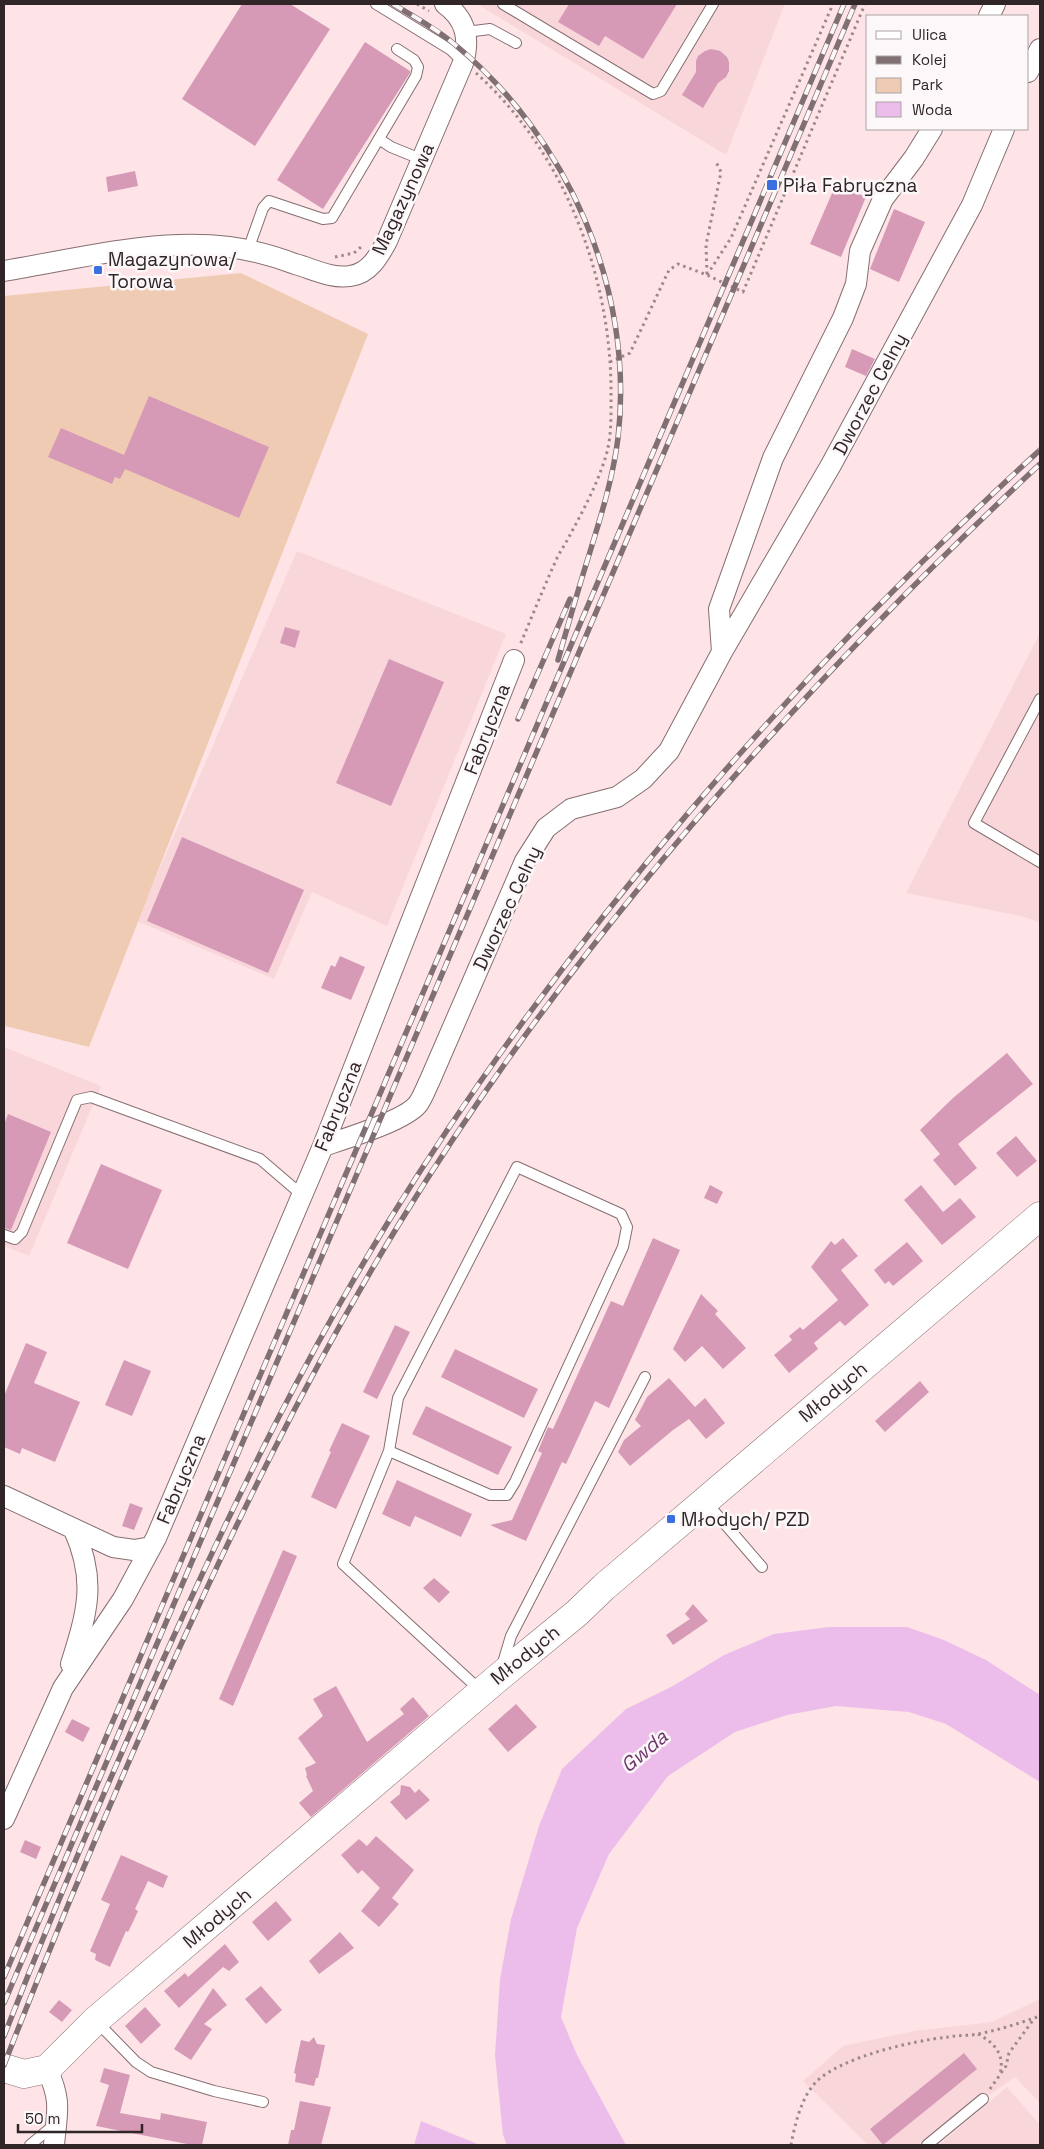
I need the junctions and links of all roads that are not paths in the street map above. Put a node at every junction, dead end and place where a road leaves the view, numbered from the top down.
1 (376, 4) edge
2 (503, 4) edge
3 (713, 4) edge
4 (440, 9) edge
5 (466, 32) junction
6 (516, 44) dead end
7 (397, 49) dead end
8 (1040, 49) edge
9 (464, 63) junction
10 (1029, 70) edge
11 (931, 130) edge
12 (1004, 130) edge
13 (379, 139) junction
14 (423, 160) junction
15 (248, 250) junction
16 (4, 271) edge
17 (722, 652) junction
18 (514, 660) road end
19 (1040, 699) edge
20 (1040, 862) edge
21 (323, 1146) junction
22 (302, 1196) junction
23 (1040, 1216) edge
24 (4, 1235) edge
25 (645, 1377) dead end
26 (389, 1451) junction
27 (4, 1496) edge
28 (705, 1501) junction
29 (74, 1530) junction
30 (151, 1547) junction
31 (762, 1567) dead end
32 (490, 1684) junction
33 (63, 1688) junction
34 (4, 1819) edge
35 (95, 2021) junction
36 (4, 2068) edge
37 (47, 2069) junction
38 (983, 2098) road end
39 (263, 2102) dead end
40 (56, 2123) junction
41 (30, 2145) edge
42 (54, 2145) edge
43 (927, 2145) edge

1 - 9 lane
2 - 3 lane
4 - 5 street
5 - 6 lane
5 - 9 street, Magazynowa
7 - 13 lane
8 - 10 street
9 - 14 street, Magazynowa
11 - 17 street
12 - 17 street, Dworzec Celny
13 - 14 lane
13 - 15 lane
14 - 15 street, Magazynowa
15 - 16 street, Magazynowa
17 - 21 street, Dworzec Celny
18 - 21 street, Fabryczna
19 - 20 lane
21 - 22 street, Fabryczna
22 - 24 lane
22 - 30 street, Fabryczna
23 - 28 street, Młodych
25 - 32 lane
26 - 26 lane
26 - 32 lane
27 - 29 street, Fabryczna
28 - 31 lane
28 - 32 street, Młodych
29 - 30 street, Fabryczna
29 - 33 street, Fabryczna
30 - 33 street, Fabryczna
32 - 35 street, Młodych
33 - 34 street, Fabryczna
35 - 37 street, Młodych
35 - 39 lane
36 - 37 street
37 - 40 street
38 - 43 lane
40 - 41 lane
40 - 42 street

